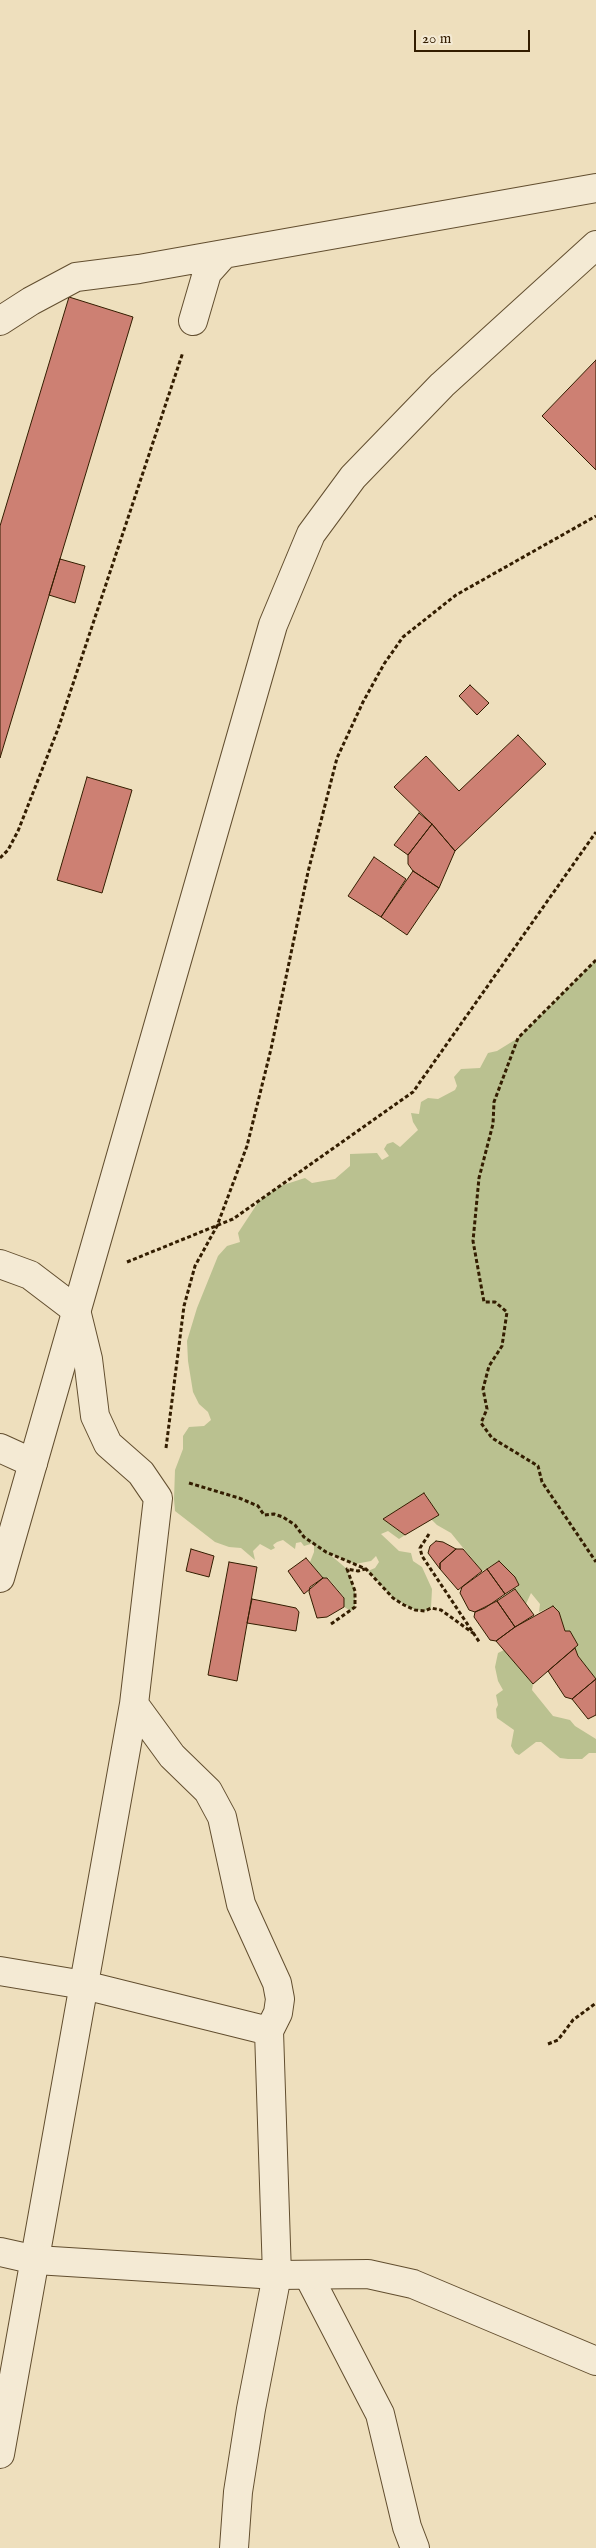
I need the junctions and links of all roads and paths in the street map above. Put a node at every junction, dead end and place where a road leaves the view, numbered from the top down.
1 (596, 188) edge
2 (596, 245) edge
3 (224, 254) junction
4 (0, 321) edge
5 (194, 321) joint
6 (596, 516) edge
7 (596, 832) edge
8 (0, 858) edge
9 (596, 960) edge
10 (217, 1226) junction
11 (0, 1264) edge
12 (87, 1278) junction
13 (76, 1310) junction
14 (0, 1448) edge
15 (33, 1463) junction
16 (184, 1480) dead end
17 (158, 1498) junction
18 (429, 1534) dead end
19 (596, 1562) edge
20 (366, 1569) junction
21 (0, 1578) edge
22 (332, 1624) dead end
23 (473, 1633) junction
24 (480, 1643) dead end
25 (134, 1704) junction
26 (0, 1971) edge
27 (84, 1985) junction
28 (596, 2003) edge
29 (269, 2031) junction
30 (548, 2044) dead end
31 (0, 2252) edge
32 (36, 2260) junction
33 (308, 2274) junction
34 (277, 2275) junction
35 (596, 2361) edge
36 (0, 2454) edge
37 (234, 2548) edge
38 (415, 2548) edge

1 - 3 street
2 - 12 street
3 - 4 street
3 - 5 street
5 - 8 path
6 - 10 path
7 - 10 path
9 - 19 path
10 - 12 path
10 - 17 path
11 - 13 street
12 - 13 street
13 - 15 street
13 - 17 street
14 - 15 street
15 - 21 street
16 - 20 path
17 - 25 street
18 - 23 path
20 - 22 path
20 - 23 path
23 - 24 path
25 - 27 street
25 - 29 street
26 - 27 street
27 - 29 street
27 - 32 street
28 - 30 path
29 - 34 street
31 - 32 street
32 - 34 street
32 - 36 street
33 - 34 street
33 - 35 street
33 - 38 street
34 - 37 street

